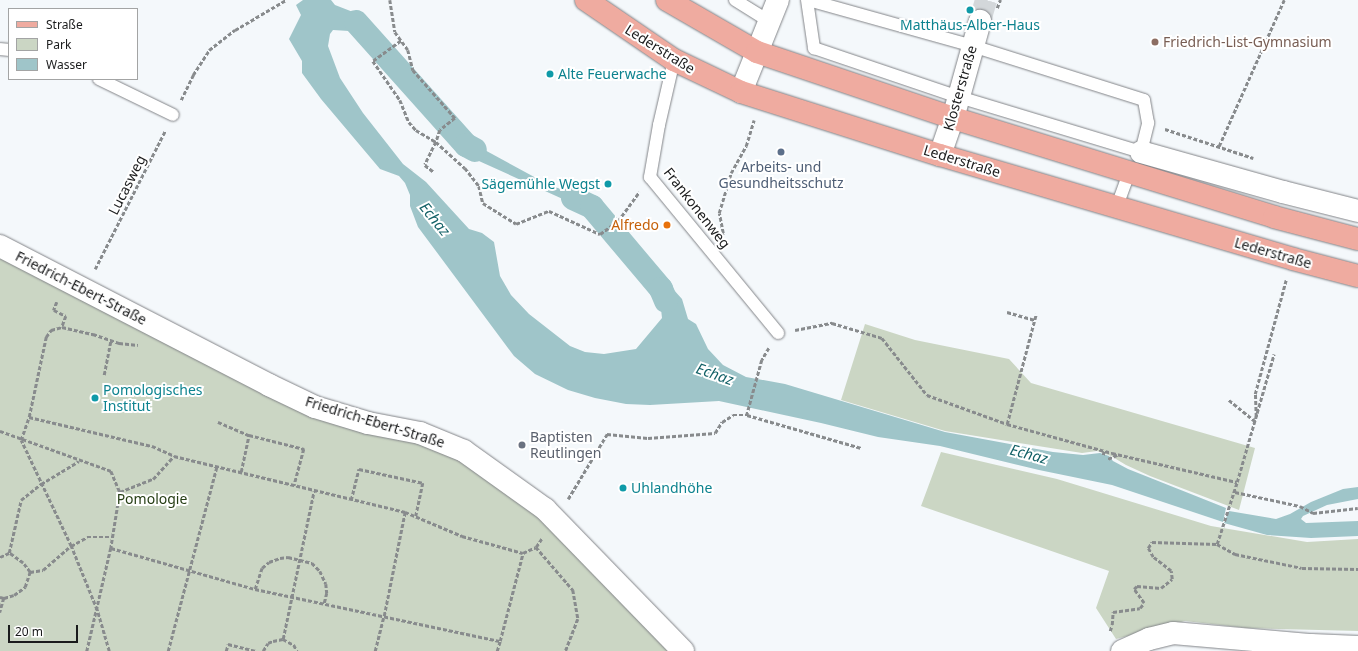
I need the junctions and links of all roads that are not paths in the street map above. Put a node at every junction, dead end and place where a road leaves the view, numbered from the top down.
1 (586, 0) edge
2 (667, 0) edge
3 (735, 0) edge
4 (778, 0) edge
5 (808, 0) edge
6 (769, 21) junction
7 (980, 21) tunnel mouth
8 (973, 46) junction
9 (757, 52) junction
10 (674, 60) junction
11 (101, 80) edge
12 (741, 92) junction
13 (959, 97) junction
14 (173, 115) road end
15 (953, 118) junction
16 (1141, 152) junction
17 (940, 155) junction
18 (1129, 173) junction
19 (1116, 206) junction
20 (1358, 211) edge
21 (1358, 239) edge
22 (0, 246) edge
23 (1358, 276) edge
24 (778, 333) road end
25 (1358, 647) edge
26 (683, 651) edge
27 (1122, 651) edge

1 - 10 main road, Lederstraße
2 - 9 main road
3 - 6 lane
4 - 6 street
5 - 8 lane
5 - 13 lane
6 - 9 street
7 - 8 street, Klosterstraße
8 - 13 street, Klosterstraße
8 - 16 lane
9 - 12 street
9 - 15 main road
10 - 12 main road, Lederstraße
10 - 24 lane, Frankonenweg
11 - 14 lane
12 - 17 main road, Lederstraße
13 - 15 street, Klosterstraße
13 - 16 lane
15 - 17 street, Klosterstraße
15 - 18 main road
16 - 20 street
17 - 19 main road, Lederstraße
18 - 19 lane
18 - 21 main road
19 - 23 main road, Lederstraße
22 - 26 street, Friedrich-Ebert-Straße
25 - 27 street

